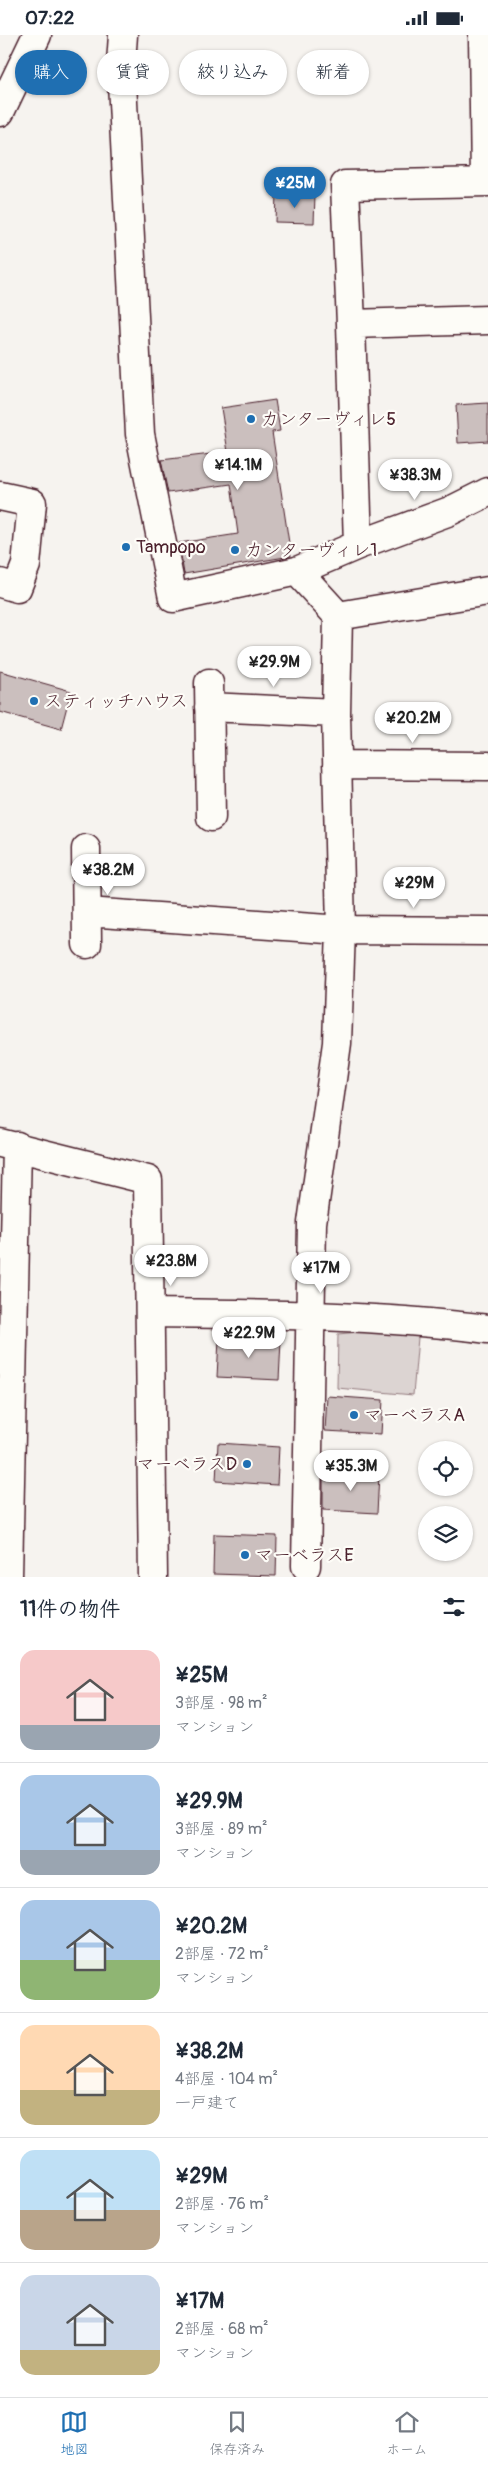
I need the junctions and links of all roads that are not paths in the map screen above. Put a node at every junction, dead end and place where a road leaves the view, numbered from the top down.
1 (37, 35) edge
2 (123, 35) edge
3 (483, 35) edge
4 (7, 81) edge
5 (0, 112) edge
6 (486, 182) edge
7 (488, 319) edge
8 (351, 324) junction
9 (488, 492) edge
10 (0, 496) edge
11 (358, 545) junction
12 (297, 571) junction
13 (0, 583) edge
14 (488, 591) edge
15 (338, 617) junction
16 (336, 713) junction
17 (337, 765) junction
18 (488, 766) edge
19 (211, 817) dead end
20 (86, 849) dead end
21 (87, 911) junction
22 (340, 929) junction
23 (488, 931) edge
24 (87, 944) dead end
25 (9, 1144) edge
26 (150, 1313) junction
27 (312, 1315) junction
28 (488, 1329) edge
29 (306, 1566) dead end
30 (8, 1577) edge
31 (153, 1577) edge

1 - 4 street
2 - 12 street
3 - 6 street
4 - 5 street
6 - 8 street
7 - 8 street
8 - 11 street
9 - 11 street
10 - 13 street
11 - 12 street
12 - 15 street
14 - 15 street
15 - 16 street
16 - 17 street
16 - 19 street
17 - 18 street
17 - 22 street
20 - 21 street
21 - 22 street
21 - 24 street
22 - 23 street
22 - 27 street
25 - 26 street
25 - 30 street
26 - 27 street
26 - 31 street
27 - 28 street
27 - 29 street

